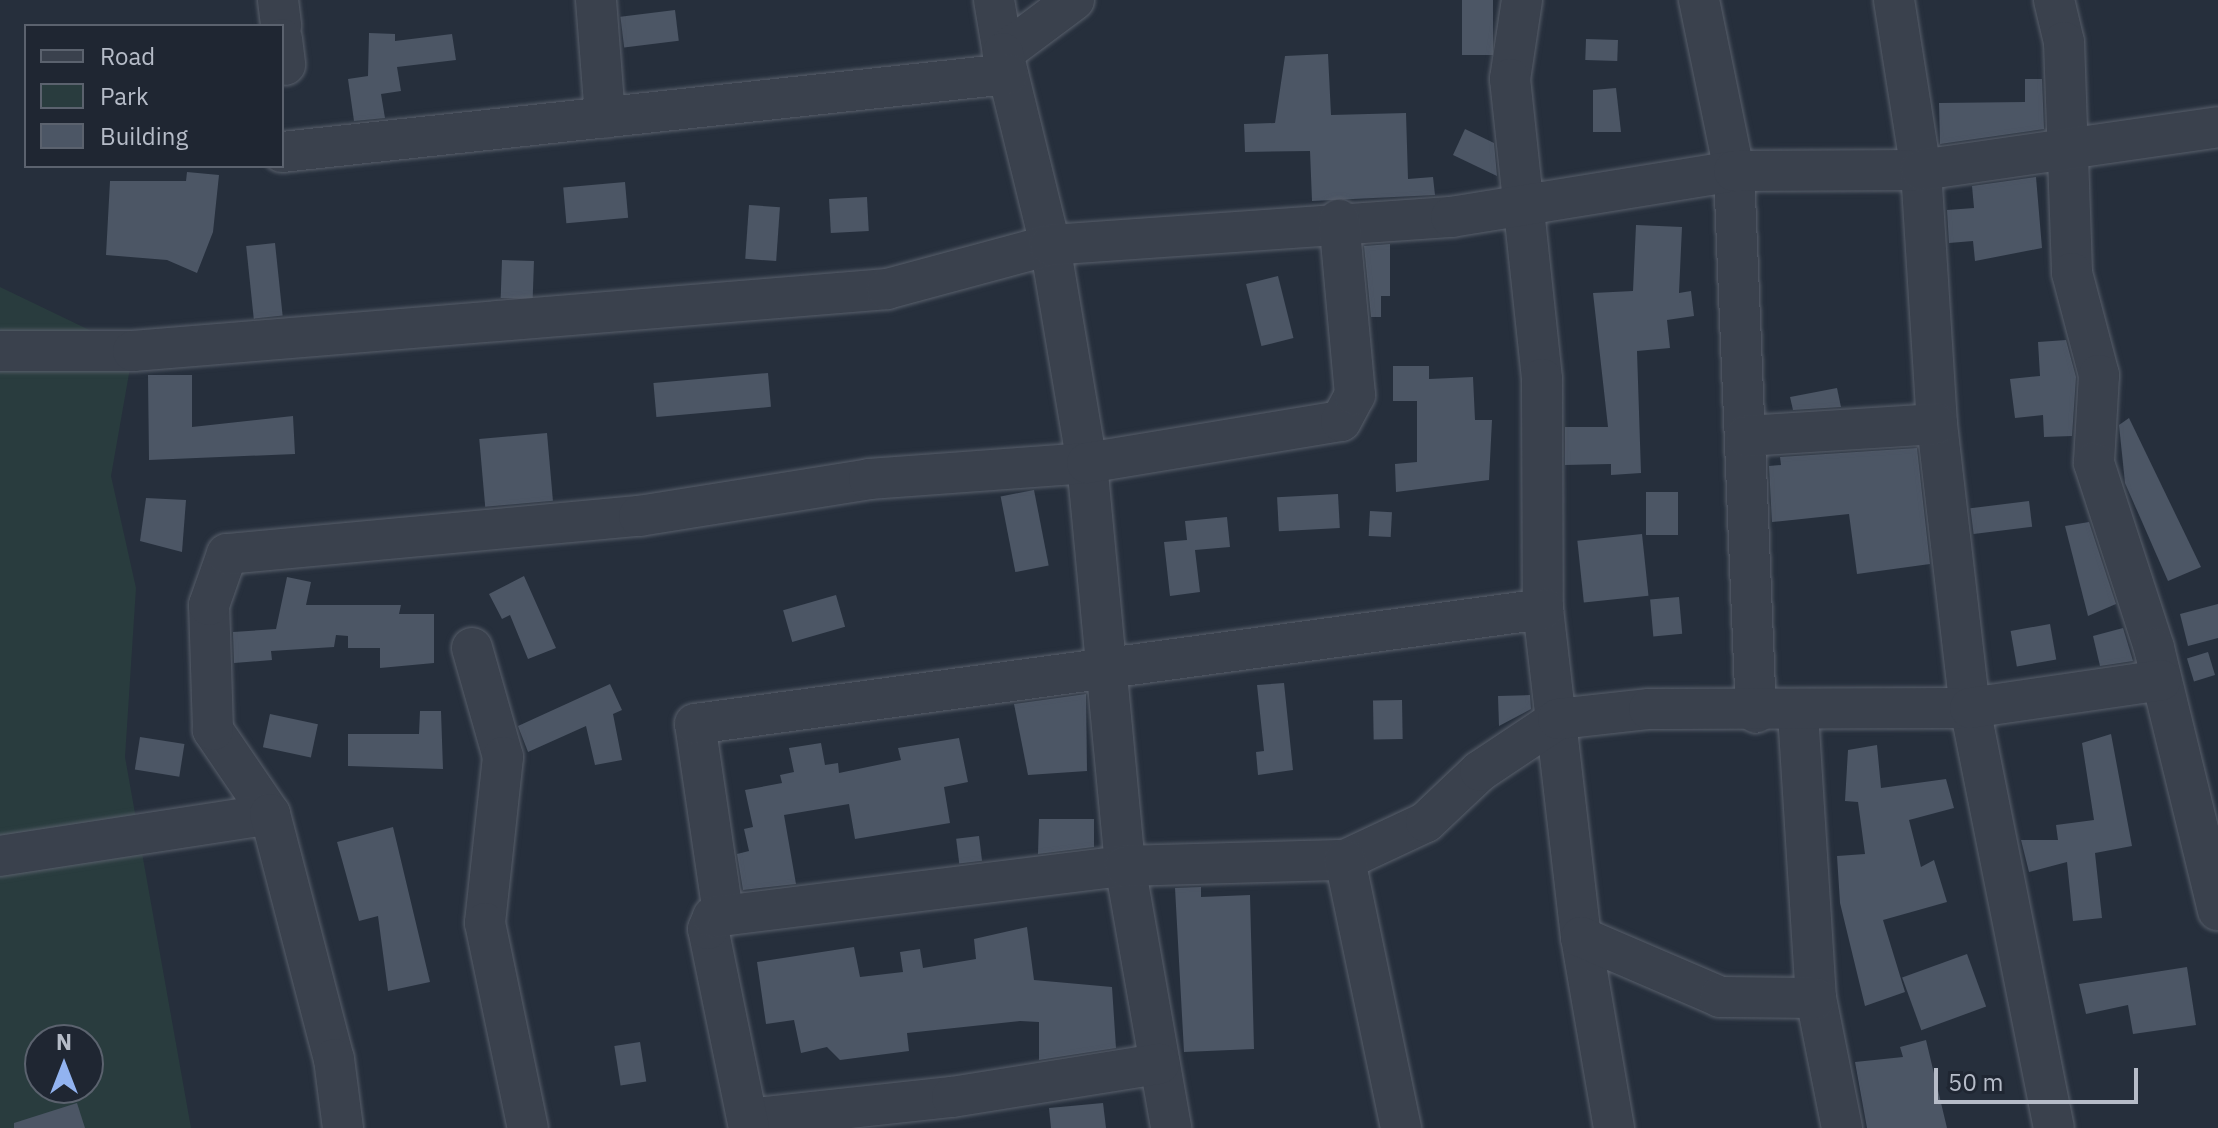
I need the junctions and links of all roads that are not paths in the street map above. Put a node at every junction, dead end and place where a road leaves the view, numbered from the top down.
1 (278, 0) edge
2 (596, 0) edge
3 (994, 0) edge
4 (1074, 0) edge
5 (1522, 0) edge
6 (1699, 0) edge
7 (1894, 0) edge
8 (2054, 0) edge
9 (281, 24) edge
10 (1005, 64) junction
11 (605, 118) junction
12 (2218, 127) edge
13 (2067, 149) junction
14 (284, 152) edge
15 (1921, 170) junction
16 (1734, 171) junction
17 (1526, 203) junction
18 (1339, 220) junction
19 (1050, 245) junction
20 (0, 351) edge
21 (1937, 424) junction
22 (1746, 436) junction
23 (1087, 463) junction
24 (1543, 609) junction
25 (472, 648) dead end
26 (1108, 665) junction
27 (2161, 680) junction
28 (1970, 708) junction
29 (1756, 713) junction
30 (1798, 713) junction
31 (1558, 719) junction
32 (270, 814) junction
33 (0, 856) edge
34 (1345, 860) junction
35 (1125, 866) junction
36 (2218, 910) edge
37 (723, 913) junction
38 (1581, 937) junction
39 (1816, 998) junction
40 (1159, 1064) junction
41 (956, 1113) edge
42 (748, 1123) edge
43 (343, 1128) edge
44 (528, 1128) edge
45 (1171, 1128) edge
46 (1401, 1128) edge
47 (1614, 1128) edge
48 (1842, 1128) edge
49 (2054, 1128) edge

1 - 9 street
2 - 11 street
3 - 10 street
4 - 10 street
5 - 17 street
6 - 16 street
7 - 15 street
8 - 13 street
10 - 11 street
10 - 19 street
11 - 14 street
12 - 13 street
13 - 15 street
13 - 27 street
15 - 16 street
15 - 21 street
16 - 17 street
16 - 22 street
17 - 18 street
17 - 24 street
18 - 19 street
18 - 23 street
19 - 20 street
19 - 23 street
21 - 22 street
21 - 28 street
22 - 29 street
23 - 26 street
23 - 32 street
24 - 26 street
24 - 31 street
25 - 44 street
26 - 35 street
26 - 37 street
27 - 28 street
27 - 36 street
28 - 30 street
28 - 49 street
29 - 30 street
29 - 31 street
30 - 39 street
31 - 34 street
31 - 38 street
32 - 33 street
32 - 43 street
34 - 35 street
34 - 46 street
35 - 37 street
35 - 40 street
37 - 42 street
38 - 39 street
38 - 47 street
39 - 48 street
40 - 41 street
40 - 45 street
41 - 42 street

